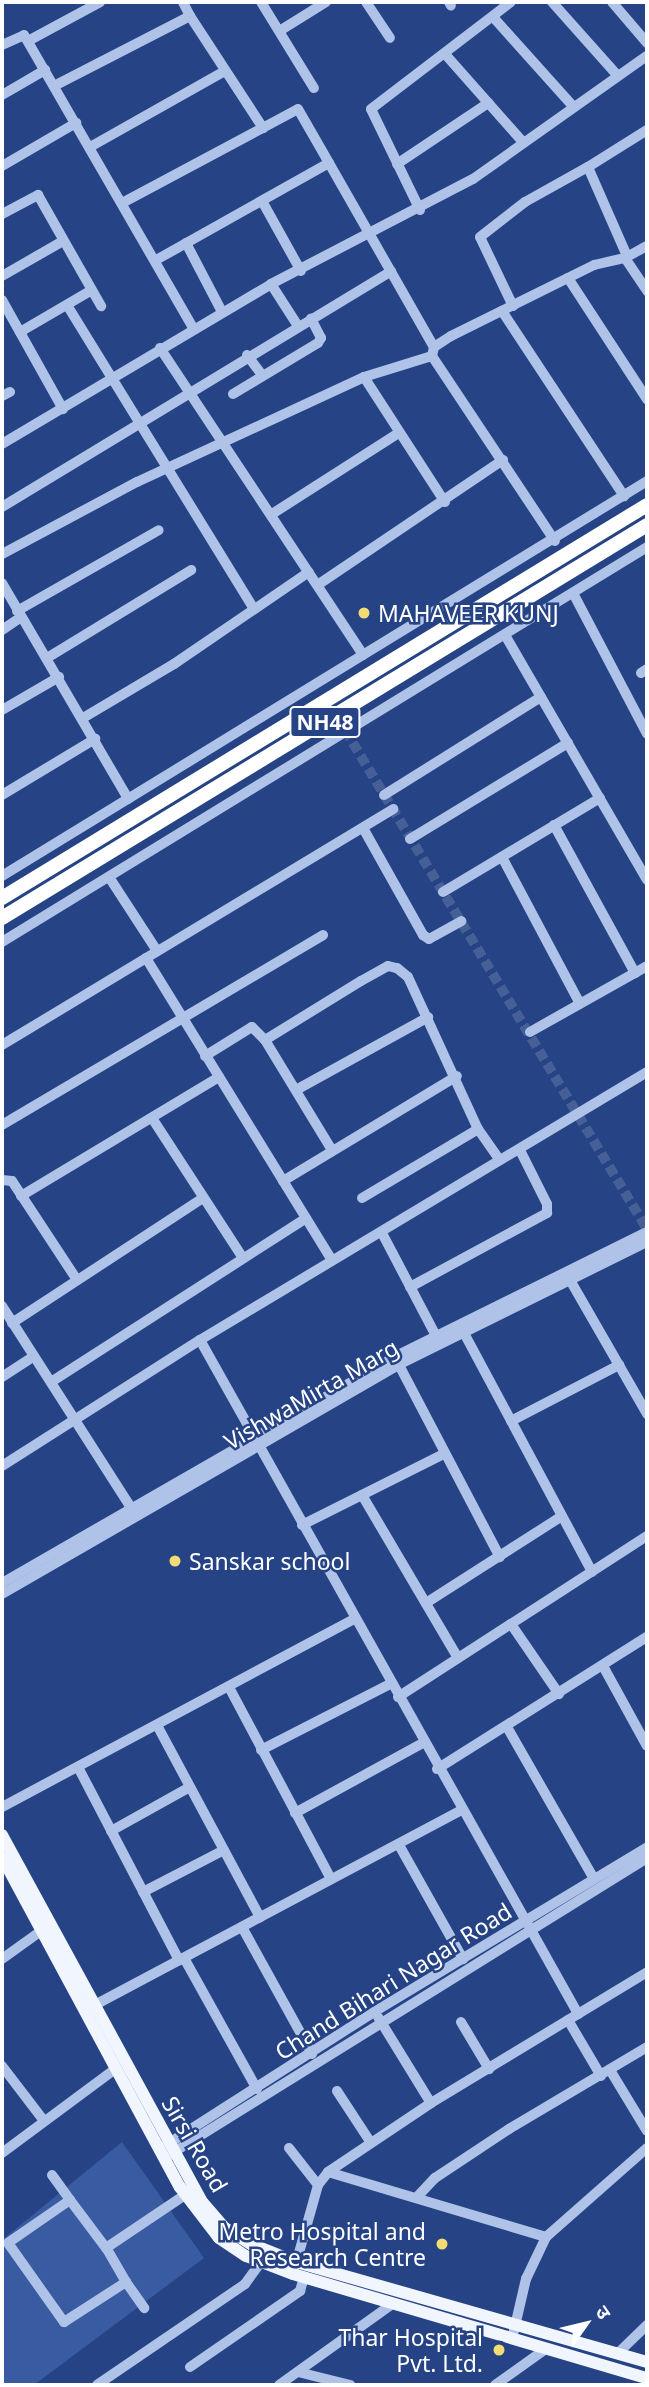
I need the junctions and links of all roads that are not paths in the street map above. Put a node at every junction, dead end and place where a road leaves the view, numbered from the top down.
1 (100, 2) edge
2 (183, 2) edge
3 (261, 2) edge
4 (326, 2) edge
5 (366, 2) edge
6 (511, 2) edge
7 (552, 2) edge
8 (612, 2) edge
9 (190, 16) junction
10 (493, 17) junction
11 (281, 30) junction
12 (390, 38) dead end
13 (28, 41) junction
14 (647, 43) edge
15 (2, 45) edge
16 (445, 54) junction
17 (647, 56) edge
18 (45, 70) junction
19 (226, 71) junction
20 (617, 75) junction
21 (54, 86) junction
22 (314, 88) dead end
23 (2, 95) edge
24 (488, 103) junction
25 (572, 105) junction
26 (76, 123) junction
27 (263, 128) junction
28 (647, 130) edge
29 (522, 141) junction
30 (90, 147) junction
31 (329, 163) junction
32 (397, 164) junction
33 (2, 166) edge
34 (588, 167) junction
35 (262, 201) junction
36 (124, 202) junction
37 (420, 210) junction
38 (2, 214) edge
39 (367, 231) junction
40 (63, 241) junction
41 (186, 243) junction
42 (647, 246) edge
43 (626, 257) junction
44 (156, 260) junction
45 (301, 271) junction
46 (391, 271) junction
47 (2, 276) edge
48 (568, 278) junction
49 (271, 284) junction
50 (92, 290) junction
51 (647, 291) edge
52 (2, 300) edge
53 (67, 305) junction
54 (102, 306) dead end
55 (513, 306) junction
56 (502, 311) junction
57 (222, 312) junction
58 (311, 318) junction
59 (298, 326) junction
60 (193, 328) junction
61 (20, 332) junction
62 (160, 348) junction
63 (433, 352) junction
64 (247, 355) junction
65 (263, 376) junction
66 (364, 377) junction
67 (113, 378) junction
68 (189, 390) junction
69 (233, 394) dead end
70 (647, 400) edge
71 (63, 409) junction
72 (140, 422) junction
73 (397, 434) junction
74 (223, 442) junction
75 (2, 444) edge
76 (503, 460) junction
77 (165, 469) junction
78 (647, 481) edge
79 (624, 496) junction
80 (445, 502) junction
81 (647, 505) edge
82 (2, 507) edge
83 (272, 514) junction
84 (647, 525) edge
85 (159, 530) dead end
86 (555, 541) junction
87 (647, 547) edge
88 (2, 554) edge
89 (191, 569) dead end
90 (309, 572) junction
91 (2, 583) edge
92 (319, 584) junction
93 (573, 593) junction
94 (254, 609) junction
95 (18, 614) junction
96 (2, 630) edge
97 (505, 635) junction
98 (363, 655) junction
99 (47, 658) junction
100 (59, 677) junction
101 (541, 696) junction
102 (2, 710) edge
103 (83, 718) junction
104 (646, 728) edge
105 (95, 739) junction
106 (568, 743) junction
107 (2, 795) edge
108 (384, 795) dead end
109 (600, 798) junction
110 (128, 799) junction
111 (393, 809) dead end
112 (554, 825) junction
113 (363, 828) junction
114 (410, 839) dead end
115 (502, 857) junction
116 (2, 876) edge
117 (109, 877) junction
118 (647, 880) edge
119 (443, 892) dead end
120 (2, 898) edge
121 (2, 918) edge
122 (461, 921) dead end
123 (323, 934) dead end
124 (2, 942) edge
125 (157, 951) junction
126 (146, 958) junction
127 (647, 966) edge
128 (635, 973) junction
129 (580, 1004) junction
130 (181, 1016) junction
131 (428, 1017) junction
132 (530, 1032) dead end
133 (265, 1040) junction
134 (2, 1045) edge
135 (205, 1056) junction
136 (647, 1073) edge
137 (457, 1076) junction
138 (219, 1077) junction
139 (296, 1090) junction
140 (152, 1118) junction
141 (2, 1125) edge
142 (478, 1129) junction
143 (332, 1150) junction
144 (521, 1152) junction
145 (500, 1160) junction
146 (2, 1180) edge
147 (283, 1181) junction
148 (21, 1196) junction
149 (202, 1198) junction
150 (362, 1198) dead end
151 (306, 1218) junction
152 (647, 1232) edge
153 (382, 1233) junction
154 (647, 1242) edge
155 (243, 1258) junction
156 (332, 1260) junction
157 (77, 1280) junction
158 (570, 1280) junction
159 (411, 1287) junction
160 (2, 1306) edge
161 (12, 1322) junction
162 (464, 1333) junction
163 (436, 1336) junction
164 (200, 1340) junction
165 (34, 1356) junction
166 (398, 1365) junction
167 (619, 1365) junction
168 (2, 1377) edge
169 (51, 1382) junction
170 (647, 1414) edge
171 (74, 1418) junction
172 (510, 1421) junction
173 (256, 1442) junction
174 (444, 1454) junction
175 (2, 1466) edge
176 (362, 1495) junction
177 (132, 1509) junction
178 (562, 1516) junction
179 (302, 1525) junction
180 (647, 1536) edge
181 (500, 1556) junction
182 (592, 1572) junction
183 (2, 1583) edge
184 (2, 1594) edge
185 (426, 1603) junction
186 (354, 1619) junction
187 (511, 1625) junction
188 (647, 1637) edge
189 (458, 1658) junction
190 (603, 1666) junction
191 (390, 1684) junction
192 (230, 1689) junction
193 (559, 1694) junction
194 (398, 1697) junction
195 (158, 1727) junction
196 (507, 1727) junction
197 (423, 1743) junction
198 (647, 1746) edge
199 (261, 1750) junction
200 (79, 1769) junction
201 (437, 1769) junction
202 (190, 1787) junction
203 (2, 1807) edge
204 (461, 1810) junction
205 (295, 1813) junction
206 (111, 1831) junction
207 (2, 1835) edge
208 (399, 1845) junction
209 (647, 1847) edge
210 (224, 1850) junction
211 (2, 1857) edge
212 (647, 1858) edge
213 (331, 1879) junction
214 (594, 1879) junction
215 (143, 1892) junction
216 (260, 1917) junction
217 (527, 1925) junction
218 (242, 1927) junction
219 (41, 1931) junction
220 (2, 1959) edge
221 (181, 1959) junction
222 (463, 1959) junction
223 (647, 1972) edge
224 (89, 2008) junction
225 (374, 2012) junction
226 (578, 2014) junction
227 (568, 2020) junction
228 (381, 2022) junction
229 (461, 2022) dead end
230 (647, 2047) edge
231 (312, 2054) junction
232 (2, 2067) edge
233 (115, 2068) junction
234 (489, 2069) junction
235 (606, 2073) junction
236 (257, 2089) junction
237 (337, 2091) dead end
238 (431, 2103) junction
239 (44, 2121) junction
240 (647, 2131) edge
241 (371, 2143) junction
242 (289, 2148) dead end
243 (647, 2148) edge
244 (167, 2150) junction
245 (2, 2152) edge
246 (328, 2172) junction
247 (52, 2175) dead end
248 (318, 2185) junction
249 (185, 2195) junction
250 (418, 2196) junction
251 (70, 2200) junction
252 (546, 2237) junction
253 (106, 2248) junction
254 (261, 2262) junction
255 (298, 2271) junction
256 (126, 2281) junction
257 (392, 2304) junction
258 (144, 2308) dead end
259 (647, 2325) edge
260 (513, 2333) junction
261 (547, 2348) junction
262 (617, 2354) junction
263 (647, 2362) edge
264 (190, 2367) dead end
265 (298, 2372) junction
266 (647, 2378) edge
267 (97, 2385) edge
268 (279, 2385) edge
269 (350, 2385) edge
270 (495, 2385) edge

1 - 13 street
2 - 9 street
3 - 11 street
4 - 11 street
5 - 12 street
6 - 10 street
7 - 20 street
8 - 14 street
9 - 19 street
9 - 21 street
10 - 16 street
10 - 25 street
11 - 22 street
13 - 15 street
13 - 18 street
16 - 24 street
16 - 32 street
17 - 20 street
18 - 21 street
18 - 23 street
19 - 27 street
19 - 30 street
20 - 25 street
21 - 26 street
24 - 29 street
24 - 32 street
25 - 29 street
26 - 30 street
26 - 33 street
27 - 31 street
27 - 36 street
28 - 34 street
29 - 37 street
30 - 36 street
31 - 35 street
31 - 39 street
32 - 37 street
34 - 43 street
34 - 55 street
35 - 41 street
35 - 45 street
36 - 44 street
37 - 39 street
38 - 40 street
39 - 45 street
39 - 46 street
40 - 47 street
40 - 50 street
41 - 44 street
41 - 57 street
42 - 43 street
43 - 48 street
43 - 51 street
44 - 60 street
45 - 49 street
46 - 58 street
46 - 63 street
48 - 55 street
48 - 70 street
49 - 57 street
49 - 59 street
50 - 53 street
50 - 54 street
52 - 61 street
53 - 61 street
53 - 67 street
55 - 56 street
56 - 63 street
56 - 79 street
57 - 60 street
58 - 59 street
58 - 65 street
59 - 64 street
60 - 62 street
61 - 71 street
62 - 67 street
62 - 68 street
63 - 66 street
63 - 76 street
64 - 65 street
64 - 68 street
65 - 69 street
66 - 73 street
66 - 74 street
67 - 71 street
67 - 72 street
68 - 72 street
68 - 74 street
71 - 75 street
72 - 77 street
72 - 82 street
73 - 80 street
73 - 83 street
74 - 77 street
74 - 83 street
76 - 80 street
76 - 86 street
77 - 88 street
77 - 94 street
78 - 79 street
79 - 86 street
80 - 92 street
81 - 120 highway, NH48
83 - 90 street
84 - 121 highway, NH48
85 - 95 street
86 - 98 street
87 - 93 street
89 - 99 street
90 - 92 street
90 - 94 street
91 - 95 street
92 - 98 street
93 - 97 street
93 - 104 street
94 - 103 street
95 - 96 street
95 - 99 street
97 - 101 street
97 - 117 street
98 - 110 street
99 - 100 street
100 - 102 street
100 - 103 street
101 - 106 street
101 - 108 street
103 - 105 street
105 - 107 street
105 - 110 street
106 - 109 street
106 - 114 street
109 - 112 street
109 - 118 street
110 - 116 street
111 - 113 street
112 - 115 street
112 - 128 street
113 - 122 street
113 - 125 street
115 - 119 street
115 - 129 street
117 - 124 street
117 - 125 street
123 - 130 street
125 - 126 street
126 - 130 street
126 - 134 street
127 - 128 street
128 - 129 street
129 - 132 street
130 - 135 street
130 - 141 street
131 - 133 street
131 - 137 street
131 - 139 street
133 - 135 street
133 - 139 street
135 - 138 street
136 - 144 street
137 - 142 street
137 - 143 street
138 - 140 street
138 - 147 street
139 - 143 street
140 - 148 street
140 - 149 street
142 - 145 street
142 - 150 street
143 - 147 street
144 - 145 street
144 - 159 street
145 - 153 street
146 - 148 street
147 - 151 street
148 - 157 street
149 - 155 street
149 - 157 street
151 - 155 street
151 - 156 street
152 - 163 street, VishwaMirta Marg
153 - 156 street
153 - 159 street
154 - 158 street, VishwaMirta Marg
155 - 169 street
156 - 164 street
157 - 161 street
158 - 162 street, VishwaMirta Marg
158 - 167 street
159 - 163 street
160 - 161 street
161 - 165 street
162 - 166 street, VishwaMirta Marg
162 - 172 street
163 - 173 street, VishwaMirta Marg
164 - 171 street
164 - 173 street
165 - 168 street
165 - 169 street
166 - 173 street, VishwaMirta Marg
166 - 174 street
167 - 170 street
167 - 172 street
169 - 171 street
171 - 175 street
171 - 177 street
172 - 178 street
173 - 177 street, VishwaMirta Marg
173 - 179 street
173 - 184 street, VishwaMirta Marg
174 - 176 street
174 - 181 street
176 - 179 street
176 - 185 street
177 - 183 street, VishwaMirta Marg
178 - 181 street
178 - 182 street
179 - 186 street
180 - 182 street
181 - 185 street
182 - 187 street
185 - 189 street
186 - 191 street
186 - 192 street
187 - 189 street
187 - 193 street
188 - 190 street
189 - 194 street
190 - 193 street
190 - 198 street
191 - 194 street
191 - 199 street
192 - 195 street
192 - 199 street
193 - 196 street
194 - 197 street
195 - 200 street
195 - 202 street
196 - 201 street
196 - 214 street
197 - 201 street
197 - 205 street
199 - 205 street
200 - 203 street
200 - 206 street
201 - 204 street
202 - 206 street
202 - 210 street
204 - 208 street
204 - 217 street
205 - 213 street
206 - 215 street
207 - 224 main road, Sirsi Road
208 - 213 street
208 - 222 street
209 - 214 street, Chand Bihari Nagar Road
210 - 215 street
210 - 216 street
211 - 219 main road, Sirsi Road
212 - 217 street, Chand Bihari Nagar Road
213 - 216 street
214 - 217 street, Chand Bihari Nagar Road
215 - 221 street
216 - 218 street
217 - 222 street, Chand Bihari Nagar Road
217 - 226 street
217 - 228 street, Chand Bihari Nagar Road
218 - 221 street
218 - 231 street
219 - 220 street
219 - 224 main road, Sirsi Road
221 - 224 street
221 - 236 street
222 - 225 street, Chand Bihari Nagar Road
223 - 226 street
224 - 233 main road, Sirsi Road
224 - 244 main road, Sirsi Road
225 - 228 street
225 - 231 street, Chand Bihari Nagar Road
226 - 227 street
227 - 234 street
227 - 235 street
228 - 238 street
228 - 244 street, Chand Bihari Nagar Road
229 - 234 street
230 - 235 street
231 - 236 street, Chand Bihari Nagar Road
232 - 239 street
233 - 239 street
233 - 244 main road, Sirsi Road
234 - 238 street
235 - 240 street
235 - 250 street
236 - 244 street, Chand Bihari Nagar Road
237 - 241 street
238 - 241 street
239 - 245 street
241 - 246 street
242 - 248 street
243 - 252 street
244 - 249 main road, Sirsi Road
244 - 255 main road, Sirsi Road
246 - 248 street
246 - 250 street
247 - 251 street
248 - 255 street
249 - 253 street
249 - 254 main road, Sirsi Road
250 - 252 street
251 - 253 street
251 - 256 street
252 - 260 street
253 - 256 street
254 - 255 main road, Sirsi Road
254 - 267 street
255 - 257 main road, Sirsi Road
255 - 260 main road, Sirsi Road
255 - 264 street
256 - 258 street
257 - 260 main road, Sirsi Road
257 - 265 street
259 - 262 street
260 - 261 main road, Sirsi Road
260 - 262 main road, Sirsi Road
261 - 266 main road, Sirsi Road
261 - 270 street
262 - 263 main road, Sirsi Road
265 - 268 street
265 - 269 street

